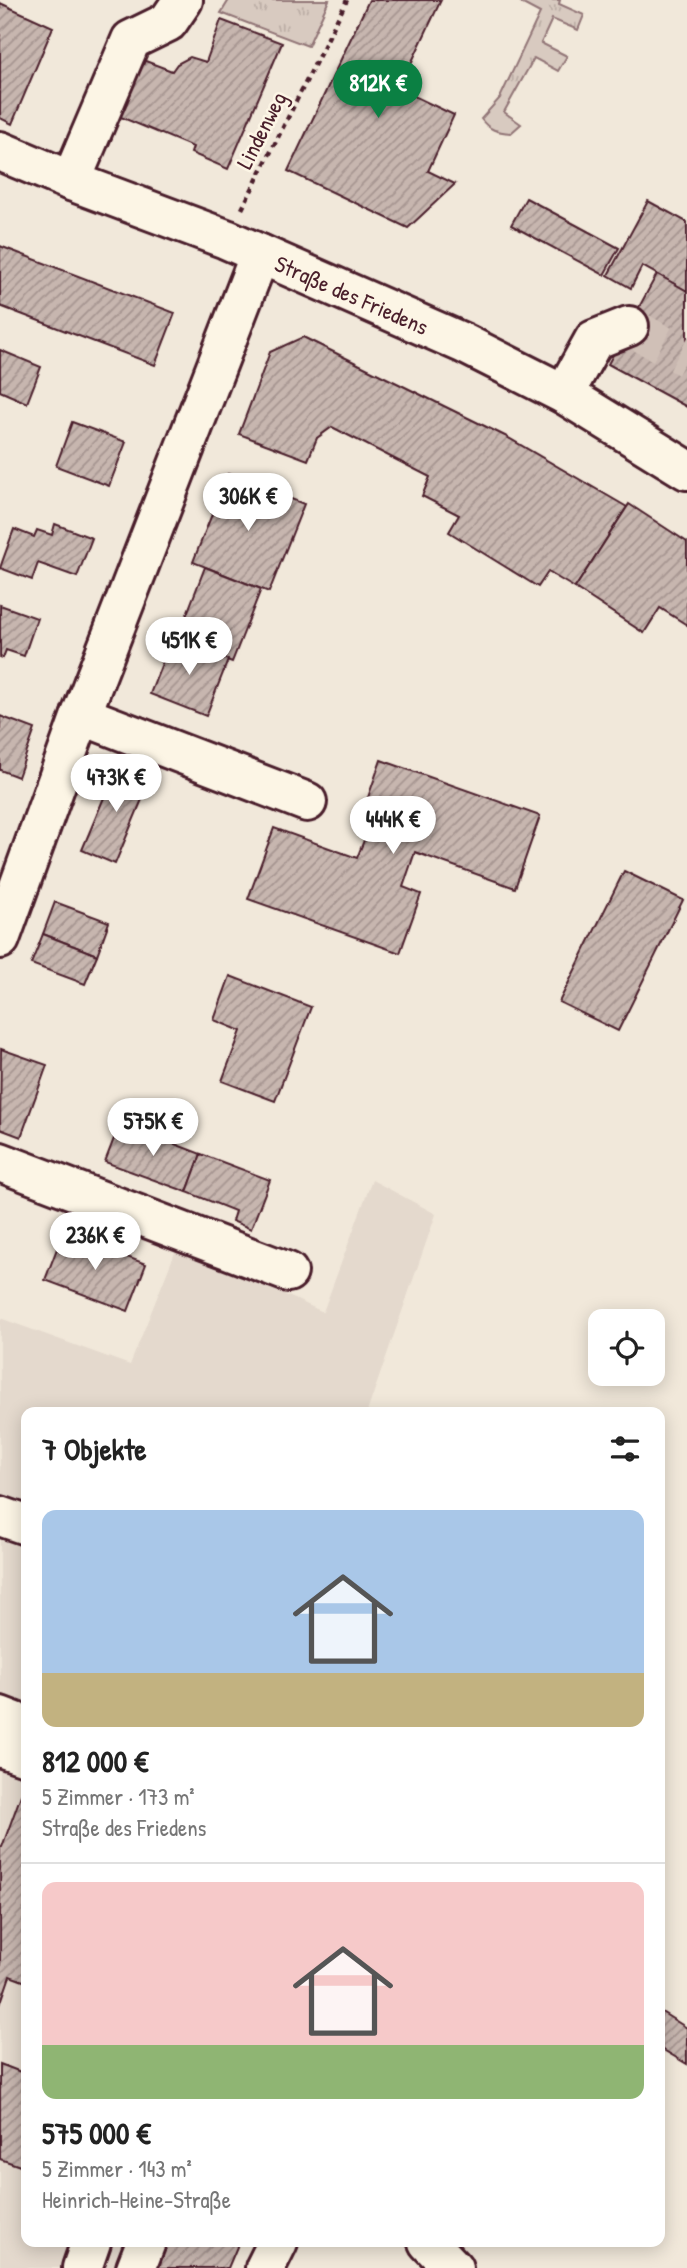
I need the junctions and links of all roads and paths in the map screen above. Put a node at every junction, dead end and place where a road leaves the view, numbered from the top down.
1 (183, 0) edge
2 (347, 0) edge
3 (0, 151) edge
4 (71, 181) junction
5 (243, 246) junction
6 (629, 326) dead end
7 (564, 394) junction
8 (687, 470) edge
9 (81, 715) junction
10 (307, 802) dead end
11 (0, 939) edge
12 (0, 1162) edge
13 (288, 1272) dead end
14 (0, 1516) edge
15 (21, 1523) edge
16 (0, 1716) edge
17 (21, 1724) edge
18 (0, 1747) edge
19 (21, 1754) edge
20 (90, 2247) edge
21 (144, 2247) edge
22 (276, 2247) edge
23 (433, 2247) edge
24 (82, 2268) edge
25 (136, 2268) edge
26 (265, 2268) edge
27 (453, 2268) edge

1 - 4 street
2 - 5 path, Lindenweg
3 - 4 street, Straße des Friedens
4 - 5 street, Straße des Friedens
5 - 7 street, Straße des Friedens
5 - 9 street
6 - 7 street
7 - 8 street, Straße des Friedens
9 - 10 street
9 - 11 street
12 - 13 street
14 - 15 street
16 - 17 street
18 - 19 street
20 - 24 street
21 - 25 street
22 - 26 street
23 - 27 street

